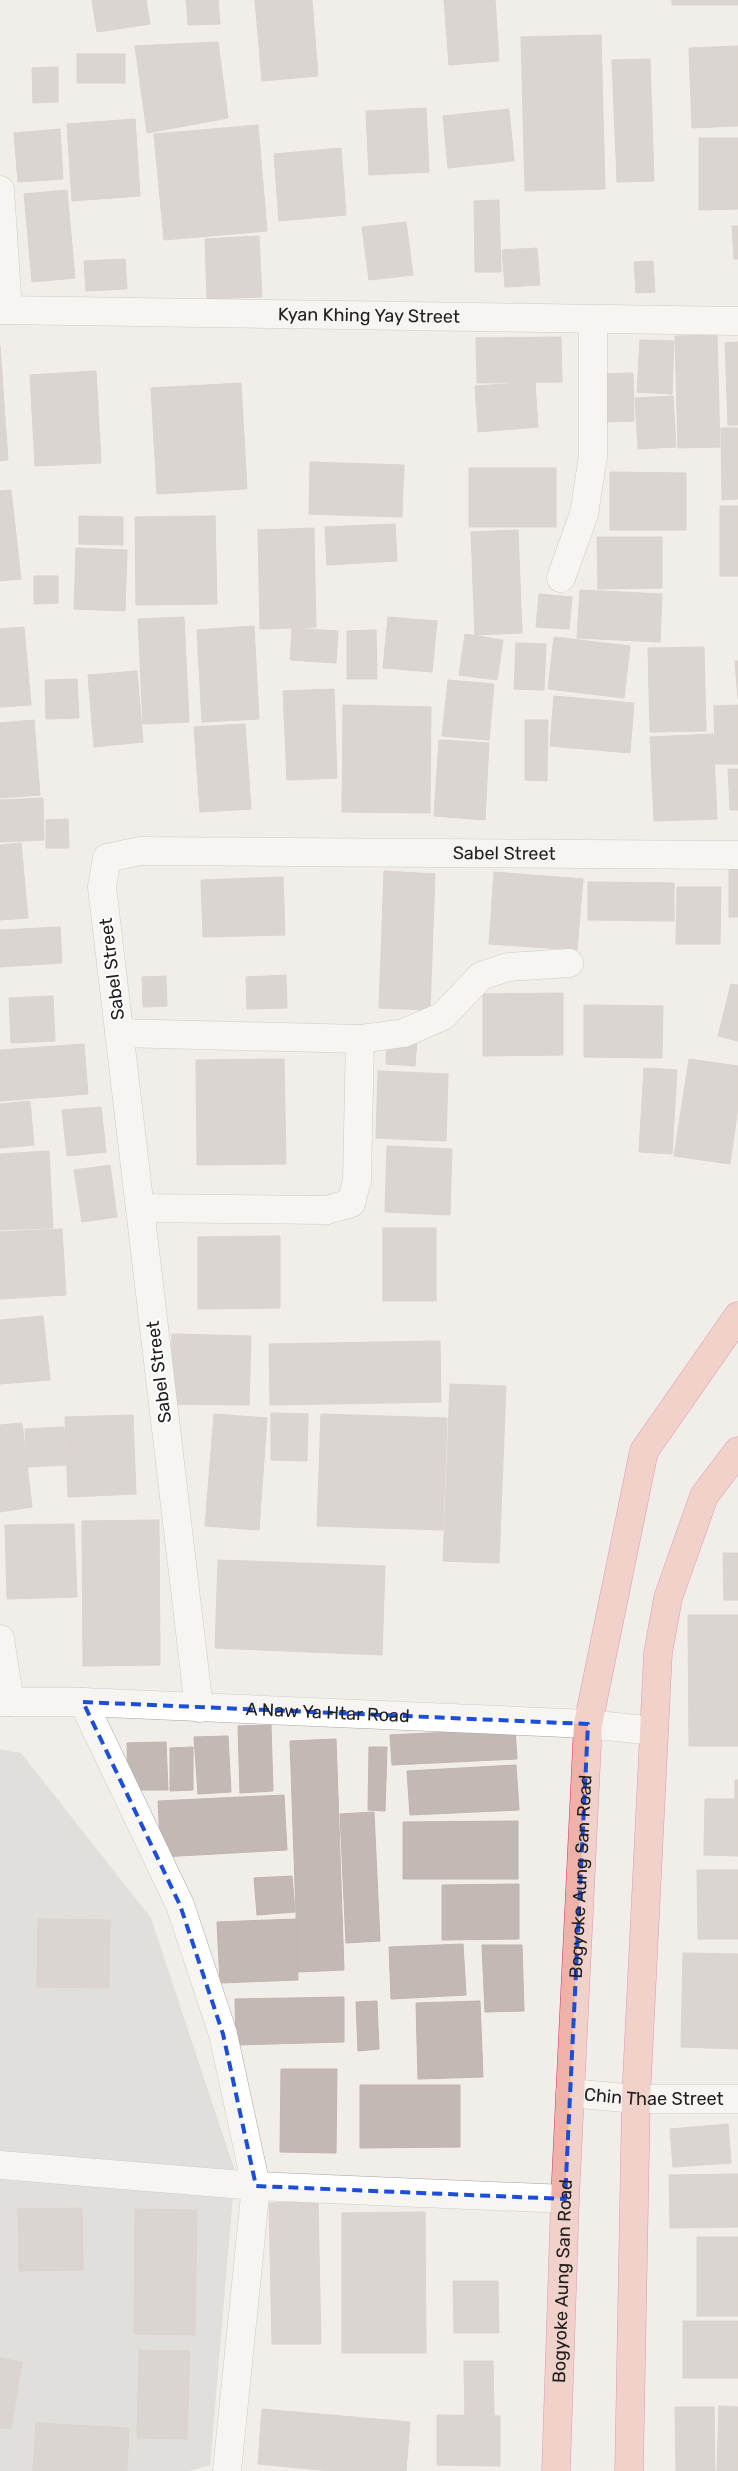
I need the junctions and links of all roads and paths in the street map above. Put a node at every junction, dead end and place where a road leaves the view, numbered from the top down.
1 (0, 190) edge
2 (4, 310) edge
3 (593, 319) junction
4 (738, 321) edge
5 (561, 578) dead end
6 (738, 855) edge
7 (569, 963) dead end
8 (119, 1033) junction
9 (360, 1039) junction
10 (140, 1208) junction
11 (738, 1316) edge
12 (738, 1451) edge
13 (0, 1639) edge
14 (5, 1702) edge
15 (83, 1702) junction
16 (199, 1708) junction
17 (588, 1724) junction
18 (654, 1731) junction
19 (570, 2093) junction
20 (636, 2099) junction
21 (738, 2099) edge
22 (0, 2165) edge
23 (256, 2186) junction
24 (565, 2198) junction
25 (227, 2471) edge
26 (556, 2471) edge
27 (629, 2471) edge

1 - 2 street
2 - 3 street, Kyan Khing Yay Street
3 - 4 street, Kyan Khing Yay Street
3 - 5 street
6 - 8 street, Sabel Street
7 - 9 street
8 - 9 street
8 - 10 street, Sabel Street
9 - 10 street
10 - 16 street, Sabel Street
11 - 17 highway, Bogyoke Aung San Road
12 - 18 highway
13 - 14 street
14 - 15 street, A Naw Ya Htar Road
15 - 16 street, A Naw Ya Htar Road
15 - 23 street
16 - 17 street, A Naw Ya Htar Road
17 - 18 street, A Naw Ya Htar Road
17 - 19 highway, Bogyoke Aung San Road
18 - 20 highway
19 - 20 street, Chin Thae Street
19 - 24 highway, Bogyoke Aung San Road
20 - 21 street, Chin Thae Street
20 - 27 highway
22 - 23 street
23 - 24 street
23 - 25 street
24 - 26 highway, Bogyoke Aung San Road

